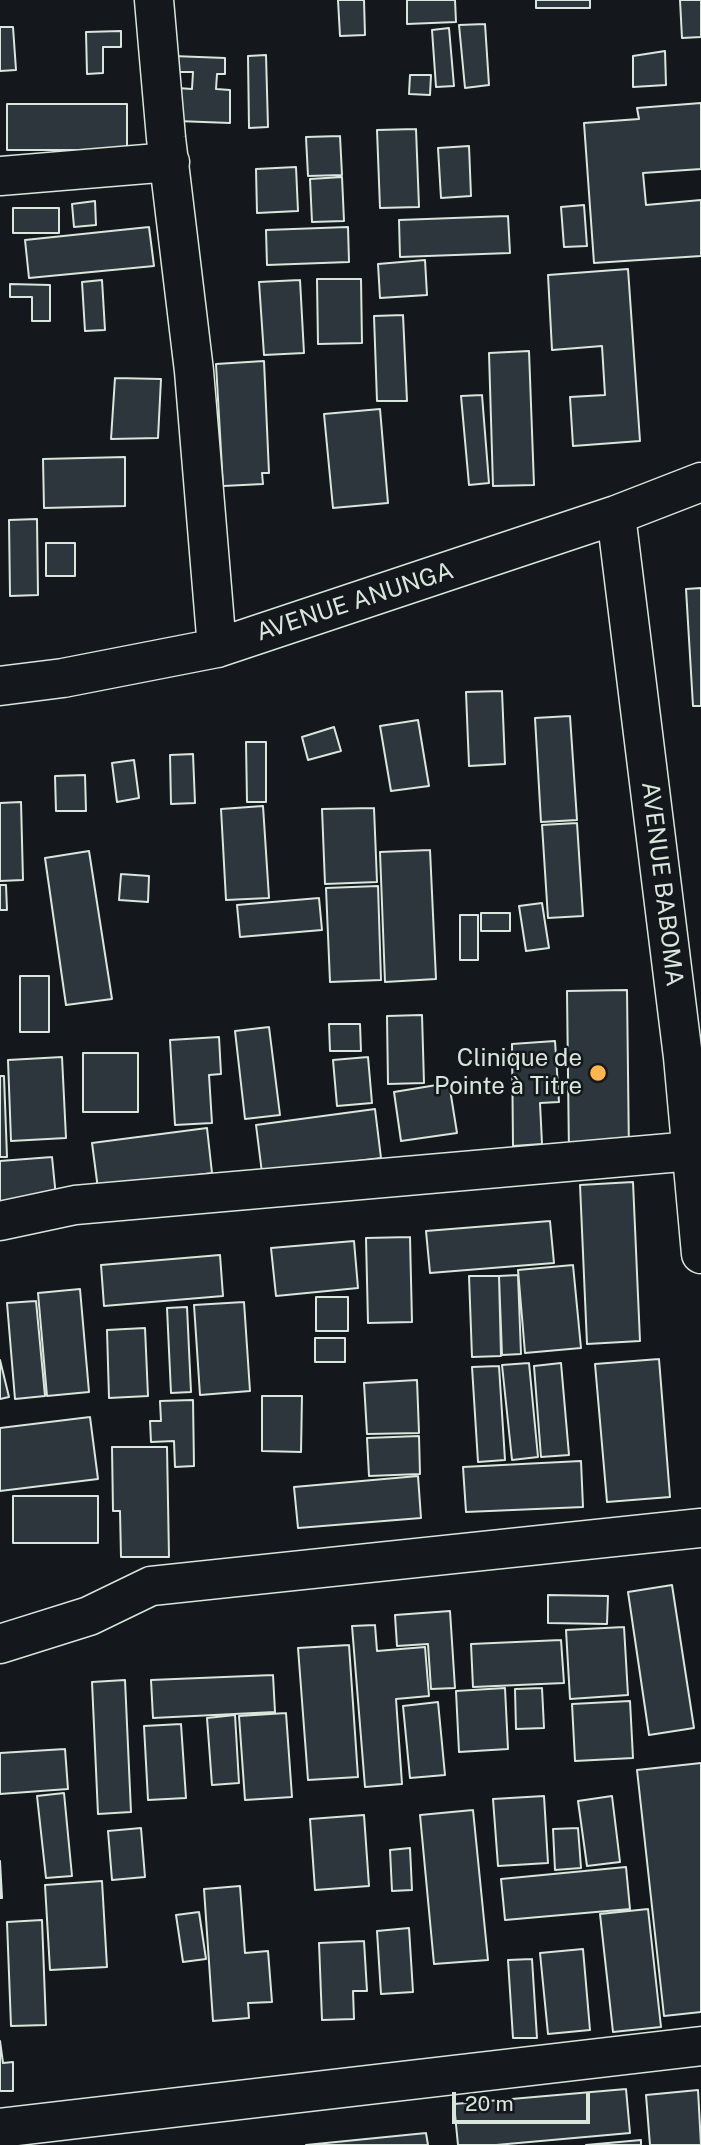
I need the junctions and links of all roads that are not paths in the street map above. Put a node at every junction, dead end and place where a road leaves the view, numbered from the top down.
1 (153, 0) edge
2 (170, 162) junction
3 (0, 176) edge
4 (701, 482) edge
5 (616, 515) junction
6 (217, 648) junction
7 (0, 686) edge
8 (692, 1055) edge
9 (692, 1151) junction
10 (0, 1221) edge
11 (701, 1254) edge
12 (701, 1528) edge
13 (0, 1644) edge
14 (701, 2046) edge
15 (0, 2128) edge

1 - 2 street
2 - 3 street
2 - 6 street
4 - 5 street, AVENUE ANUNGA
5 - 6 street, AVENUE ANUNGA
5 - 8 street, AVENUE BABOMA
6 - 7 street, AVENUE ANUNGA
8 - 9 street, AVENUE BABOMA
9 - 10 street
9 - 11 street, AVENUE BABOMA
12 - 13 street
14 - 15 street

